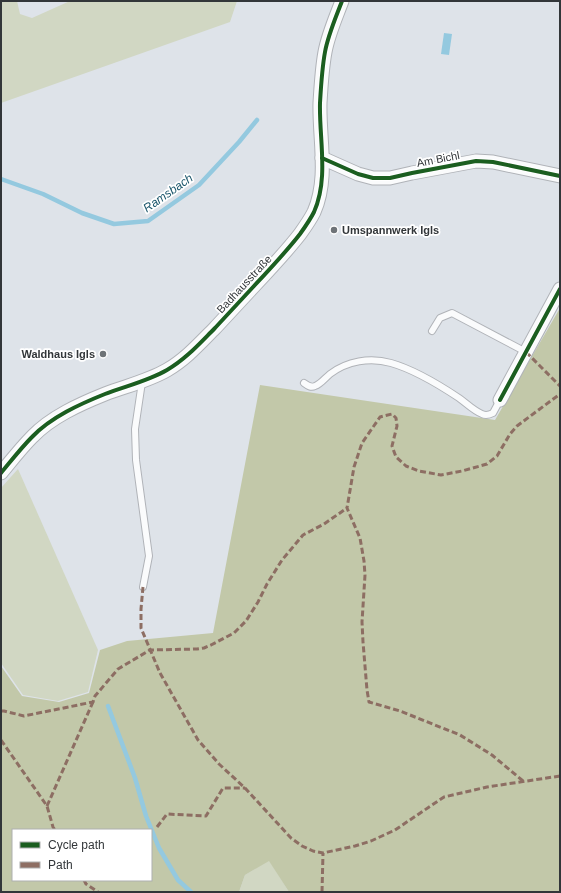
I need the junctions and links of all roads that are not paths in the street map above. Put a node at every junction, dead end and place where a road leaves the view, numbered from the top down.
1 (342, 1) edge
2 (322, 158) junction
3 (560, 176) edge
4 (560, 288) edge
5 (432, 331) dead end
6 (526, 352) junction
7 (142, 382) junction
8 (304, 383) dead end
9 (500, 400) joint
10 (1, 474) edge
11 (143, 586) dead end

1 - 2 street, Badhausstraße
2 - 3 street, Am Bichl
2 - 7 street, Badhausstraße
4 - 6 street
5 - 6 lane
6 - 9 street
7 - 10 street, Badhausstraße
7 - 11 lane
8 - 9 lane

